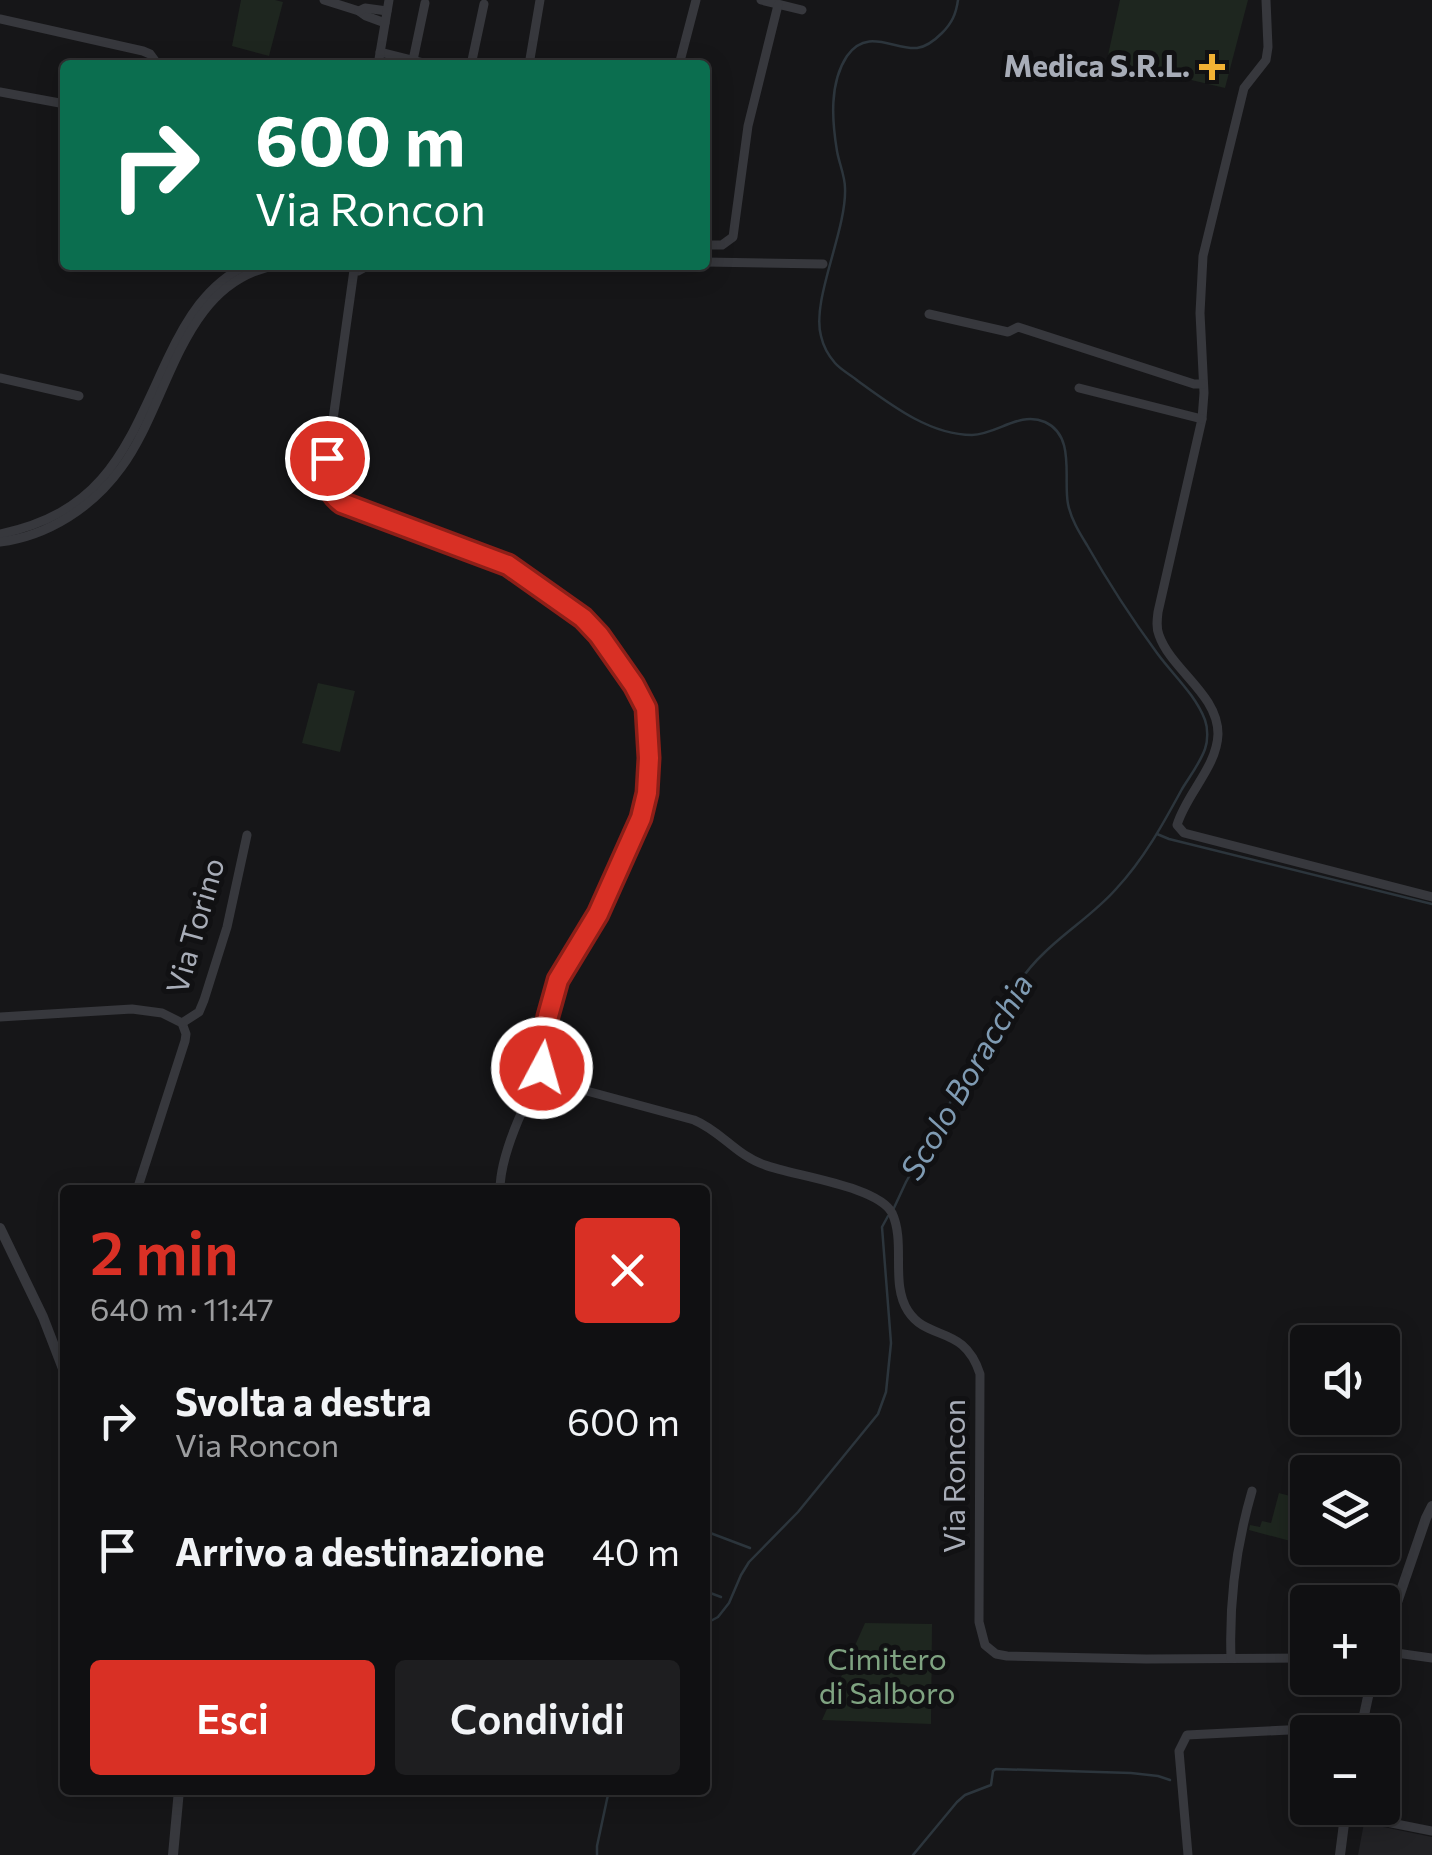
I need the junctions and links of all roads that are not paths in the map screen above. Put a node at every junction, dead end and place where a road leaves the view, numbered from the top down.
1 (324, 0) edge
2 (540, 0) edge
3 (696, 0) edge
4 (761, 0) edge
5 (1266, 0) edge
6 (425, 4) dead end
7 (484, 4) dead end
8 (778, 4) junction
9 (388, 6) edge
10 (359, 10) junction
11 (802, 10) dead end
12 (0, 20) edge
13 (385, 23) junction
14 (380, 52) junction
15 (154, 60) edge
16 (379, 60) edge
17 (404, 60) edge
18 (414, 60) edge
19 (471, 60) edge
20 (530, 60) edge
21 (680, 60) edge
22 (0, 92) edge
23 (60, 103) edge
24 (710, 245) edge
25 (710, 262) edge
26 (823, 264) dead end
27 (239, 270) edge
28 (257, 270) edge
29 (350, 270) edge
30 (929, 314) dead end
31 (0, 378) edge
32 (1203, 384) junction
33 (1079, 388) dead end
34 (79, 396) dead end
35 (1202, 419) junction
36 (0, 534) edge
37 (0, 542) edge
38 (247, 835) dead end
39 (1432, 897) edge
40 (0, 1017) edge
41 (182, 1023) junction
42 (545, 1074) junction
43 (138, 1185) edge
44 (501, 1185) edge
45 (0, 1228) edge
46 (60, 1357) edge
47 (1252, 1491) dead end
48 (1432, 1506) edge
49 (1418, 1542) junction
50 (1432, 1544) edge
51 (1400, 1596) edge
52 (1400, 1652) edge
53 (1231, 1658) junction
54 (1290, 1658) edge
55 (1432, 1658) edge
56 (1290, 1729) edge
57 (178, 1795) edge
58 (1400, 1823) edge
59 (1344, 1825) edge
60 (1432, 1830) edge
61 (173, 1855) edge
62 (1188, 1855) edge
63 (1340, 1855) edge

1 - 10 street
2 - 20 street
3 - 21 street
4 - 8 street
5 - 32 street
6 - 18 street
7 - 19 street
8 - 11 street
8 - 24 street
9 - 10 street
9 - 13 street
10 - 13 street
12 - 15 street
13 - 14 street
14 - 16 street
14 - 17 street
22 - 23 street
25 - 26 street
27 - 36 street
28 - 37 street
29 - 42 street
30 - 32 street
31 - 34 street
32 - 35 street
33 - 35 street
35 - 39 street
38 - 41 street, Via Torino
40 - 41 street, Via Torino
41 - 43 street, Via Torino
42 - 44 street
42 - 53 street, Via Roncon
45 - 46 street
47 - 53 street
48 - 49 street
49 - 50 street
49 - 51 street
52 - 55 street
53 - 54 street, Via Roncon
56 - 62 street
57 - 61 street
58 - 60 street
59 - 63 street

